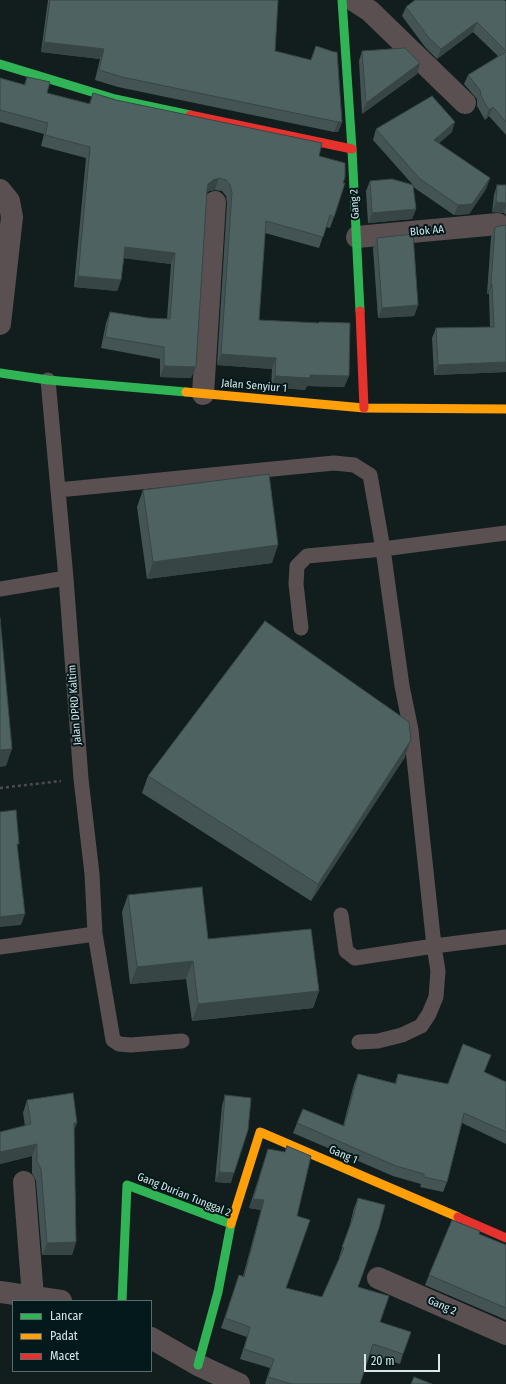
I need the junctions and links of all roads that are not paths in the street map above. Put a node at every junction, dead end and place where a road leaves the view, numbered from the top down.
1 (342, 0) edge
2 (353, 0) edge
3 (0, 64) edge
4 (465, 103) dead end
5 (352, 149) junction
6 (0, 190) edge
7 (215, 202) dead end
8 (498, 224) dead end
9 (357, 237) junction
10 (0, 324) edge
11 (0, 373) edge
12 (48, 380) junction
13 (203, 394) junction
14 (364, 408) junction
15 (506, 409) edge
16 (58, 490) junction
17 (506, 533) edge
18 (383, 549) junction
19 (66, 578) junction
20 (0, 588) edge
21 (301, 628) dead end
22 (341, 916) dead end
23 (95, 934) junction
24 (506, 937) edge
25 (434, 946) junction
26 (0, 947) edge
27 (182, 1041) dead end
28 (359, 1042) dead end
29 (24, 1182) dead end
30 (231, 1224) junction
31 (506, 1238) edge
32 (378, 1278) dead end
33 (0, 1292) edge
34 (33, 1297) junction
35 (53, 1300) edge
36 (122, 1300) edge
37 (506, 1334) edge
38 (152, 1339) edge
39 (198, 1365) junction
40 (239, 1384) edge

1 - 5 street, Gang 2
2 - 4 street
3 - 5 street
5 - 9 street, Gang 2
6 - 10 street
7 - 13 street
8 - 9 street, Blok AA
9 - 14 street, Gang 2
11 - 12 street, Jalan Senyiur 1
12 - 13 street, Jalan Senyiur 1
12 - 16 lane, Jalan DPRD Kaltim
13 - 14 street, Jalan Senyiur 1
14 - 15 street, Jalan Senyiur 1
16 - 18 lane
16 - 19 lane, Jalan DPRD Kaltim
17 - 18 lane
18 - 21 lane
18 - 25 lane
19 - 20 lane
19 - 23 lane, Jalan DPRD Kaltim
22 - 25 lane
23 - 26 lane
23 - 27 lane, Jalan DPRD Kaltim
24 - 25 lane
25 - 28 lane
29 - 34 street
30 - 31 street, Gang 1
30 - 36 street, Gang Durian Tunggal 2
30 - 39 street, Gang Durian Tunggal 2
32 - 37 street, Gang 2
33 - 34 street
34 - 35 street
38 - 39 street
39 - 40 street

